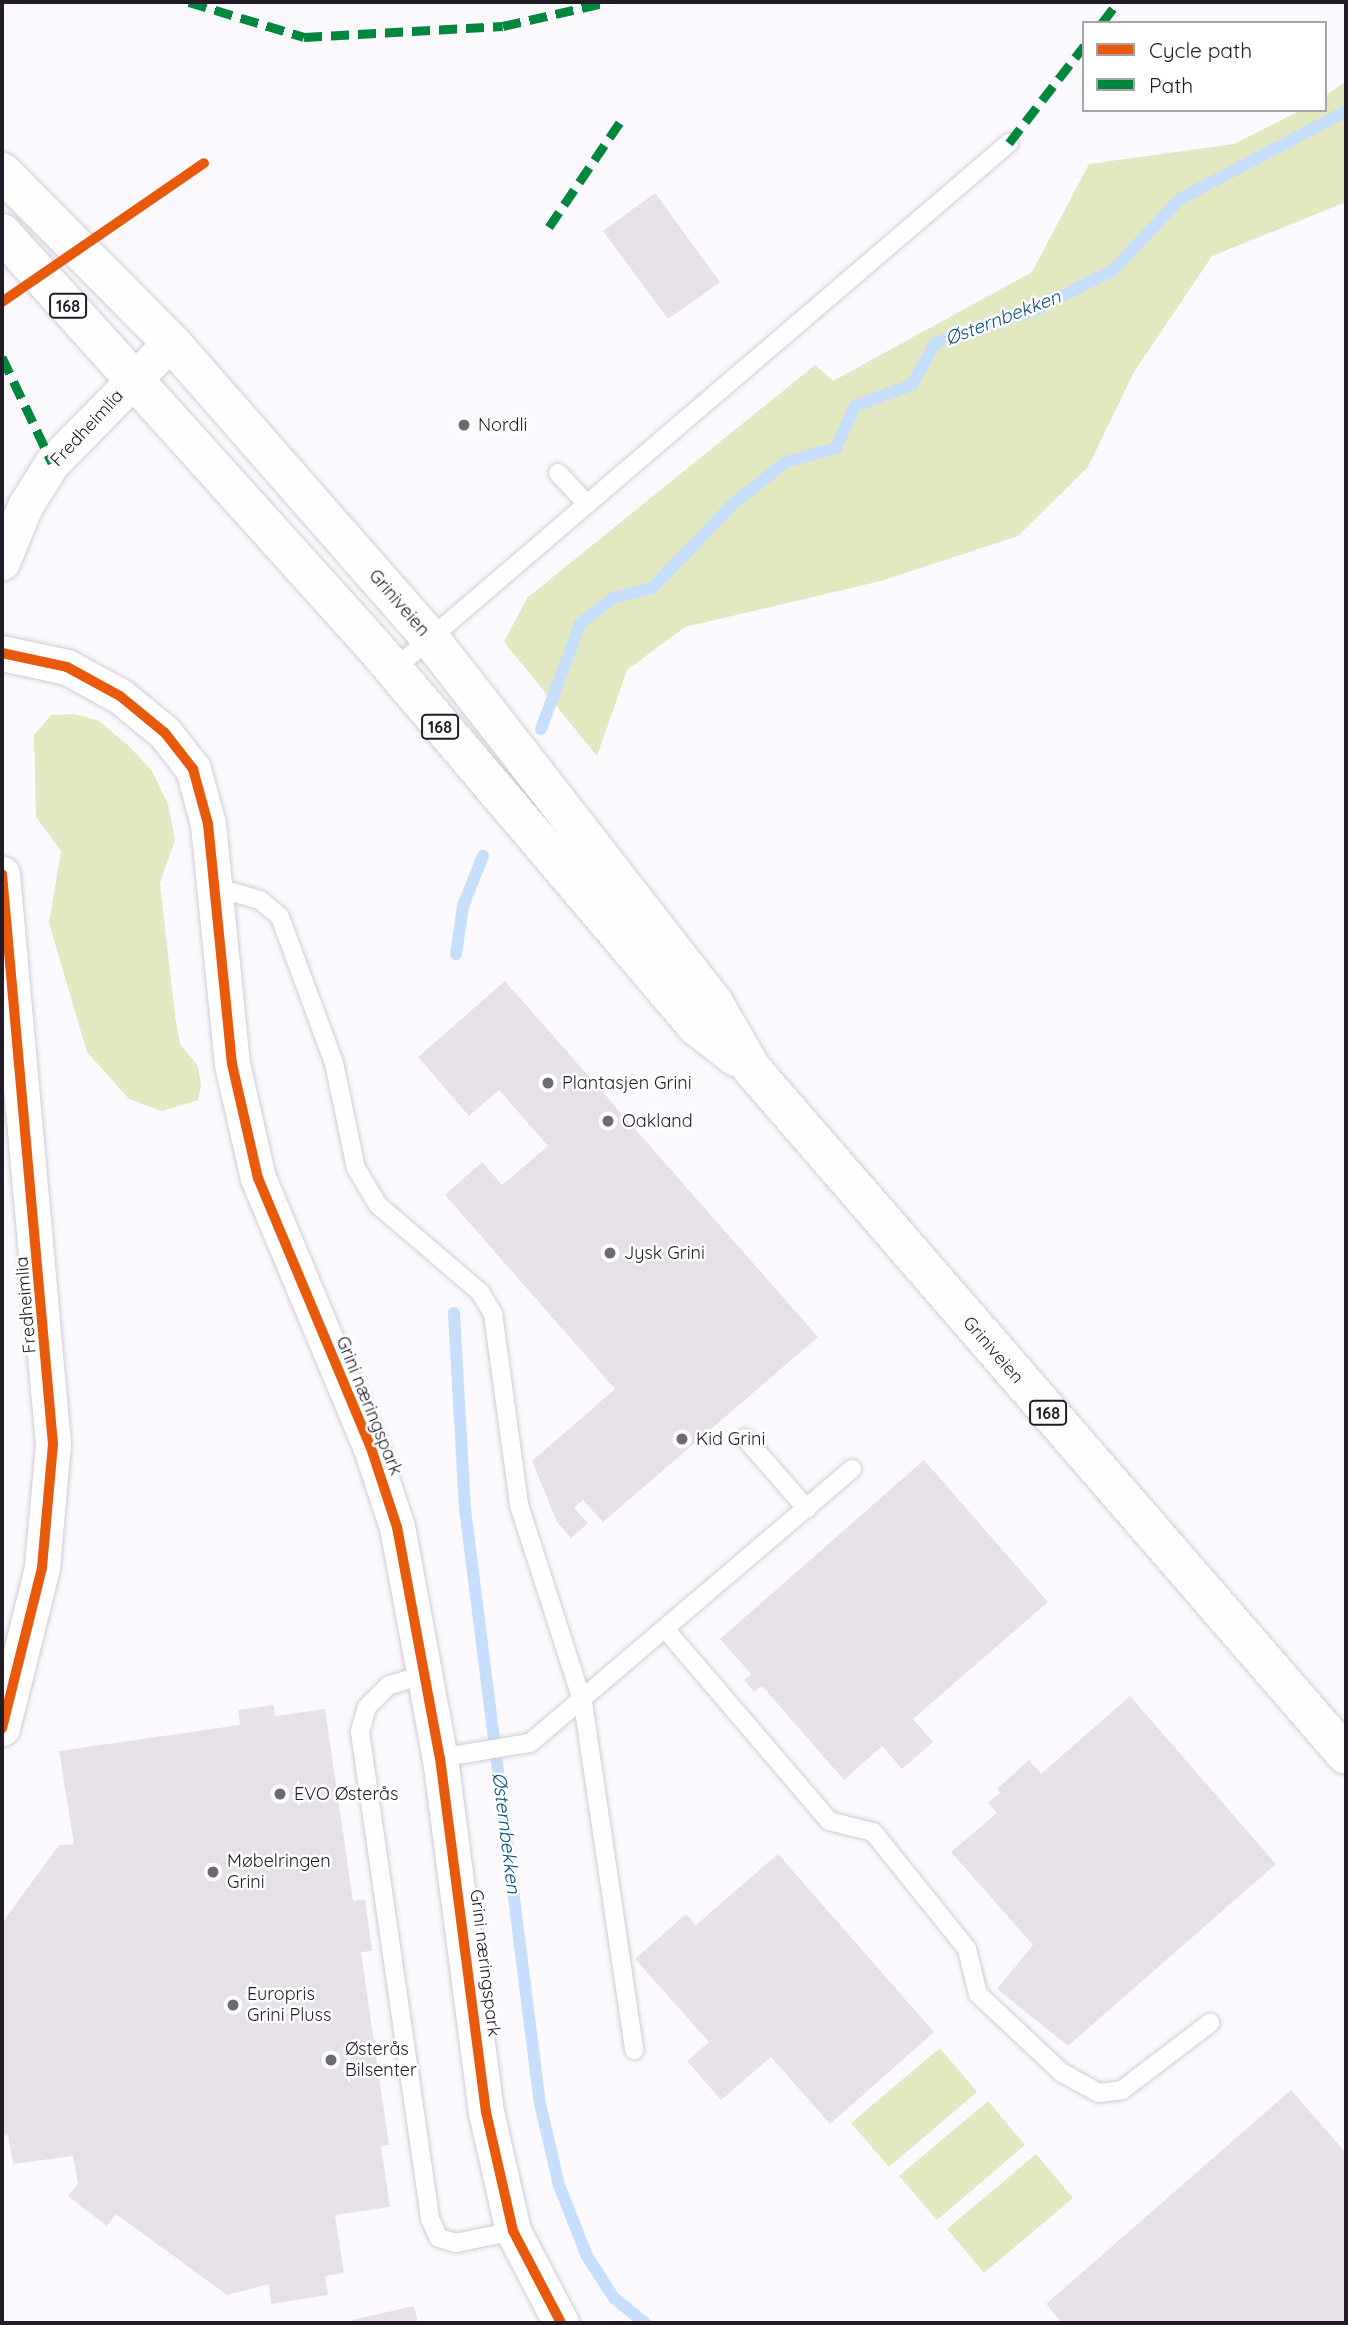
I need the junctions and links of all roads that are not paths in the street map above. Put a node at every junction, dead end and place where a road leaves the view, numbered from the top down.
1 (1009, 143) dead end
2 (2, 172) edge
3 (2, 233) edge
4 (171, 342) junction
5 (134, 379) junction
6 (558, 473) dead end
7 (587, 504) junction
8 (2, 562) edge
9 (429, 637) junction
10 (2, 653) edge
11 (392, 671) junction
12 (2, 874) edge
13 (215, 887) junction
14 (752, 1069) junction
15 (745, 1438) dead end
16 (852, 1469) dead end
17 (807, 1509) junction
18 (667, 1631) junction
19 (426, 1674) junction
20 (583, 1703) junction
21 (2, 1728) edge
22 (1346, 1755) edge
23 (440, 1758) junction
24 (1210, 2023) dead end
25 (634, 2050) dead end
26 (513, 2231) junction
27 (561, 2323) edge

1 - 7 lane
2 - 4 main road, Griniveien / 168
3 - 5 main road, Griniveien / 168
4 - 5 street, Fredheimlia
4 - 9 main road, Griniveien / 168
5 - 8 street, Fredheimlia
5 - 11 main road, Griniveien / 168
6 - 7 lane
7 - 9 lane
9 - 11 lane
9 - 14 main road, Griniveien / 168
10 - 13 street, Grini næringspark
11 - 14 main road, Griniveien / 168
12 - 21 street, Fredheimlia
13 - 19 street, Grini næringspark
13 - 20 lane
14 - 22 main road, Griniveien / 168
15 - 17 lane
16 - 17 lane
17 - 18 lane
18 - 20 lane
18 - 24 lane
19 - 23 street, Grini næringspark
19 - 26 lane
20 - 23 lane
20 - 25 lane
23 - 26 street, Grini næringspark
26 - 27 street, Grini næringspark

